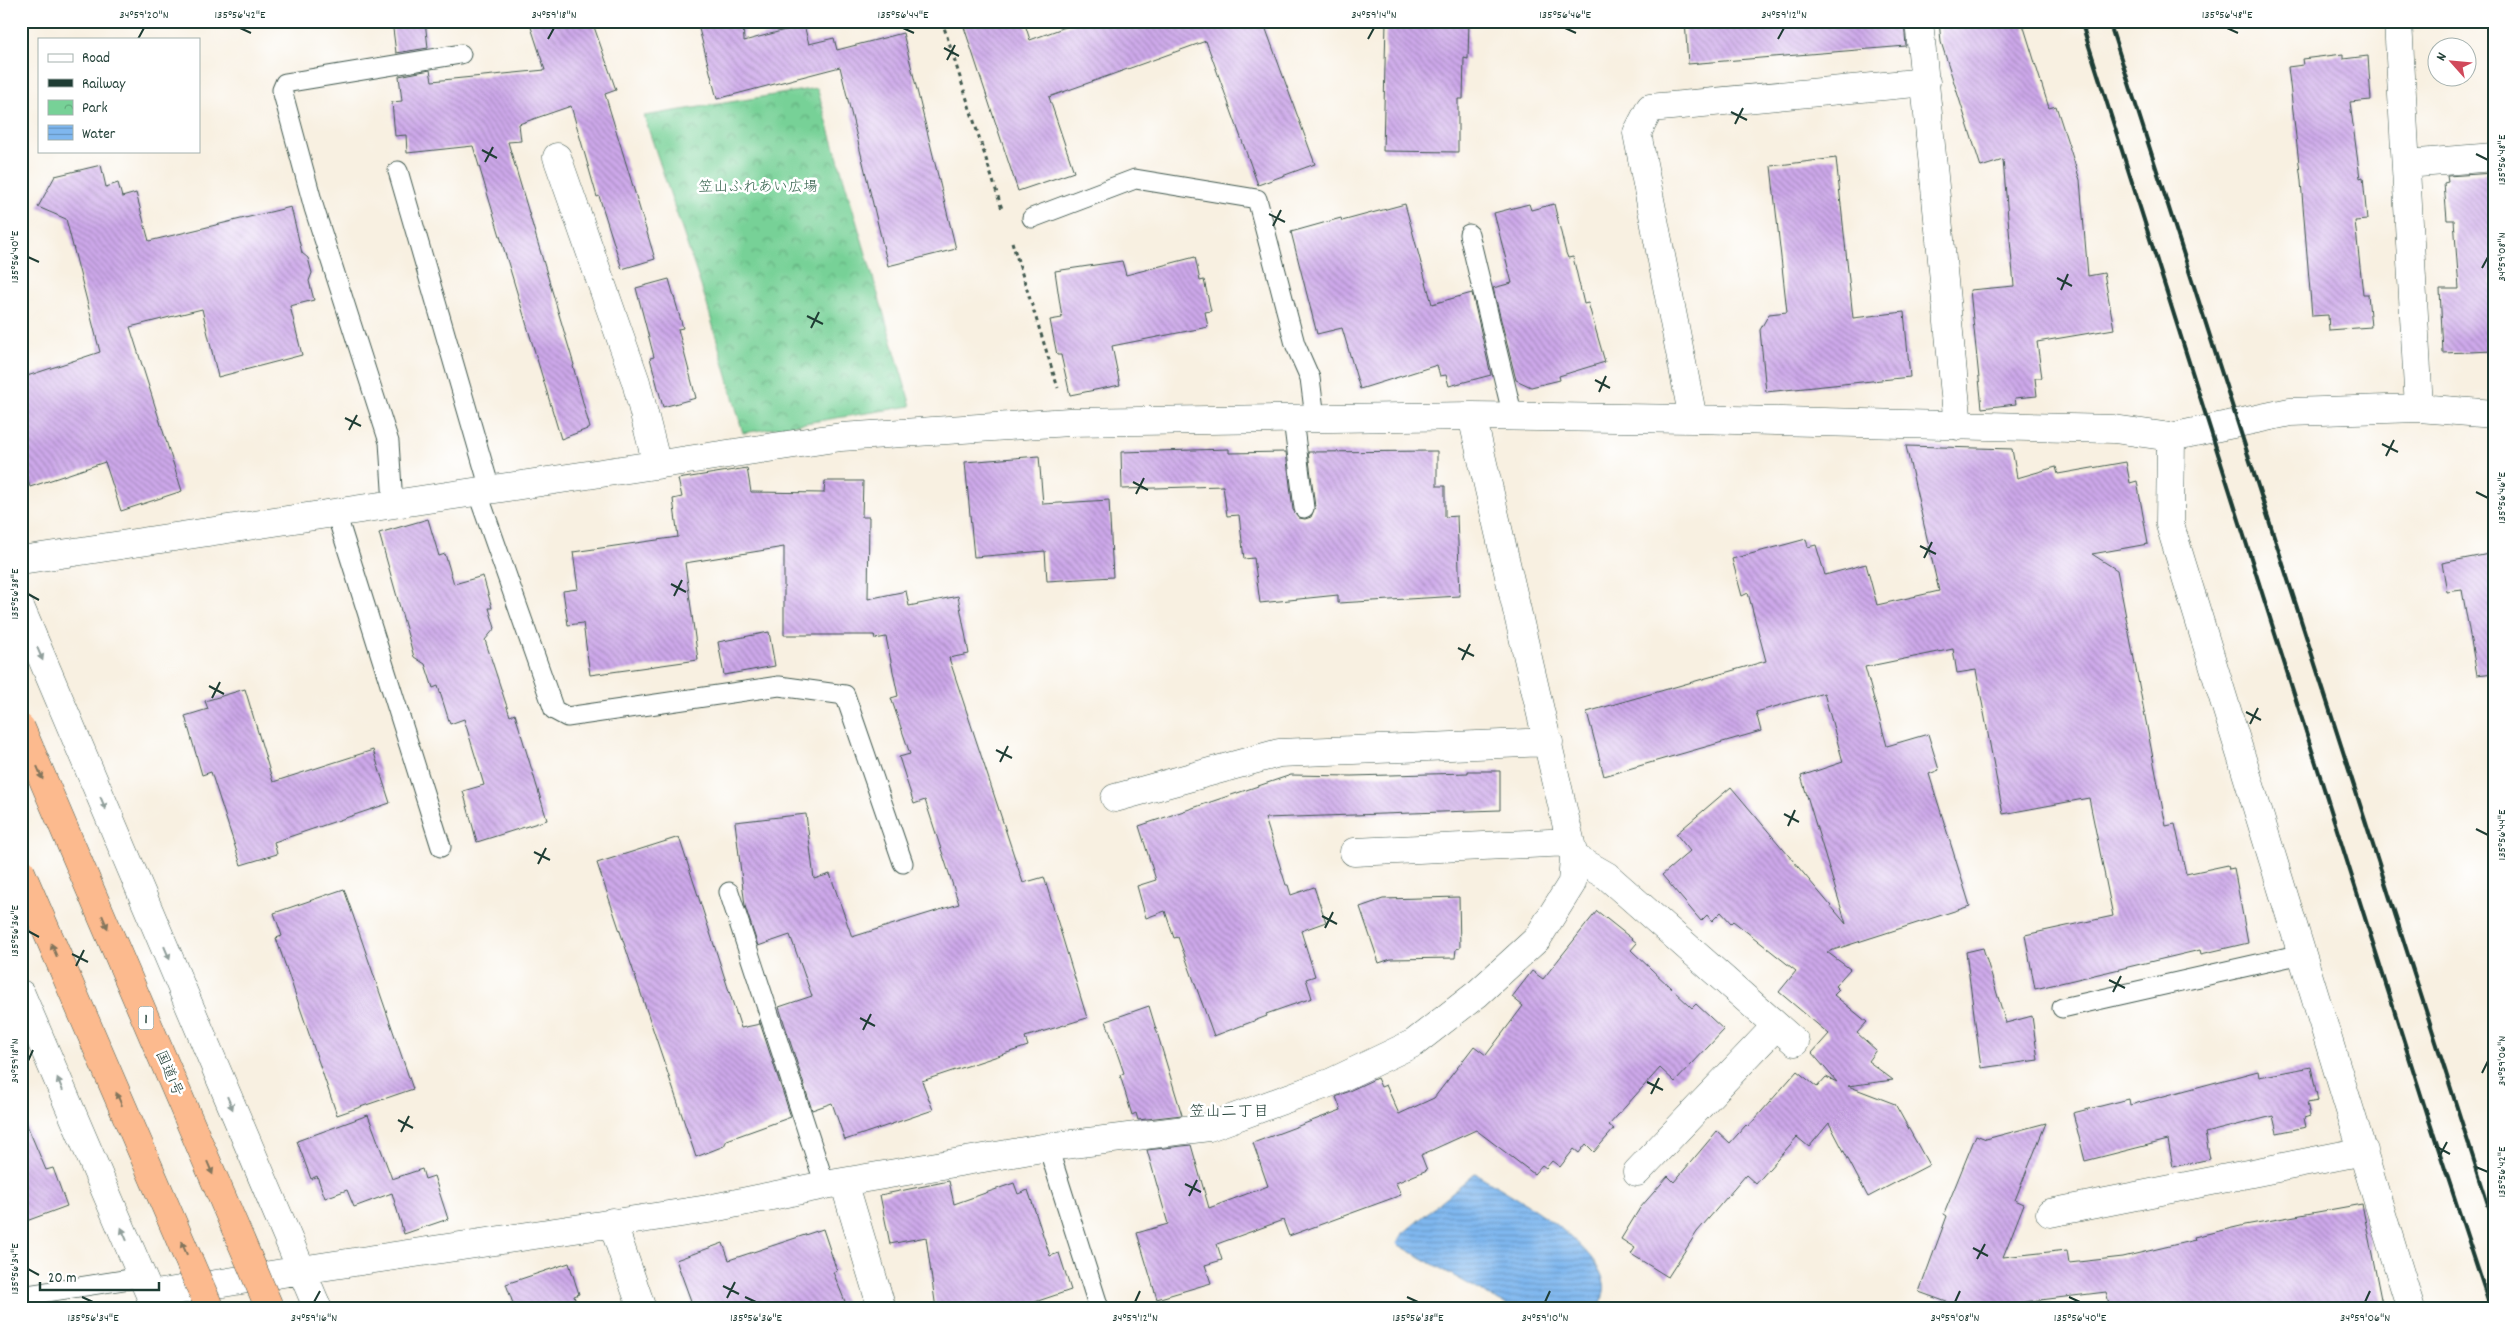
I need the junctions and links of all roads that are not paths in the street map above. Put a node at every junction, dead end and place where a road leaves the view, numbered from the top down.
1 (1919, 21) edge
2 (2398, 21) edge
3 (461, 54) dead end
4 (1926, 82) junction
5 (557, 157) dead end
6 (2494, 157) edge
7 (2406, 164) junction
8 (398, 171) dead end
9 (1032, 218) dead end
10 (1469, 234) dead end
11 (2419, 408) junction
12 (2494, 414) edge
13 (1472, 416) junction
14 (1513, 417) junction
15 (1304, 418) junction
16 (1693, 419) junction
17 (1958, 426) junction
18 (2172, 437) junction
19 (657, 465) junction
20 (484, 490) junction
21 (393, 504) junction
22 (1304, 508) dead end
23 (336, 513) junction
24 (21, 560) edge
25 (21, 609) edge
26 (21, 728) edge
27 (1549, 742) junction
28 (1115, 798) dead end
29 (441, 846) dead end
30 (1572, 849) junction
31 (1354, 852) dead end
32 (903, 863) dead end
33 (21, 872) edge
34 (729, 892) dead end
35 (2302, 954) junction
36 (21, 994) edge
37 (2062, 1008) dead end
38 (1048, 1147) junction
39 (2364, 1151) junction
40 (1637, 1172) dead end
41 (834, 1183) junction
42 (2050, 1213) dead end
43 (612, 1222) junction
44 (301, 1270) junction
45 (149, 1294) edge
46 (21, 1296) edge
47 (1099, 1308) edge
48 (210, 1309) edge
49 (270, 1309) edge
50 (318, 1309) edge
51 (642, 1309) edge
52 (882, 1309) edge
53 (2411, 1309) edge

1 - 4 street
2 - 7 street
3 - 21 lane
4 - 16 street
4 - 17 street
5 - 19 street
6 - 7 street
7 - 11 street
8 - 20 lane
9 - 15 lane
10 - 14 lane
11 - 12 street
11 - 18 street
13 - 14 street
13 - 15 street
13 - 27 street
14 - 16 street
15 - 19 street
15 - 22 lane
16 - 17 street
17 - 18 street
18 - 35 street
19 - 20 street
20 - 21 street
20 - 32 lane
21 - 23 street
23 - 24 street
23 - 29 lane
25 -> 44 street
26 -> 49 highway, 国道1号 / 1, bridge
27 - 28 street
27 - 30 street
30 - 31 street
30 - 38 street
30 - 40 street
48 -> 33 highway, bridge
34 - 41 lane
35 - 37 lane
35 - 39 street
45 -> 36 street
38 - 41 street
38 - 47 lane
39 - 42 street
39 - 53 street
41 - 43 street
41 - 52 street
43 - 44 street
43 - 51 street
44 - 45 street
44 - 50 street
45 - 46 lane

